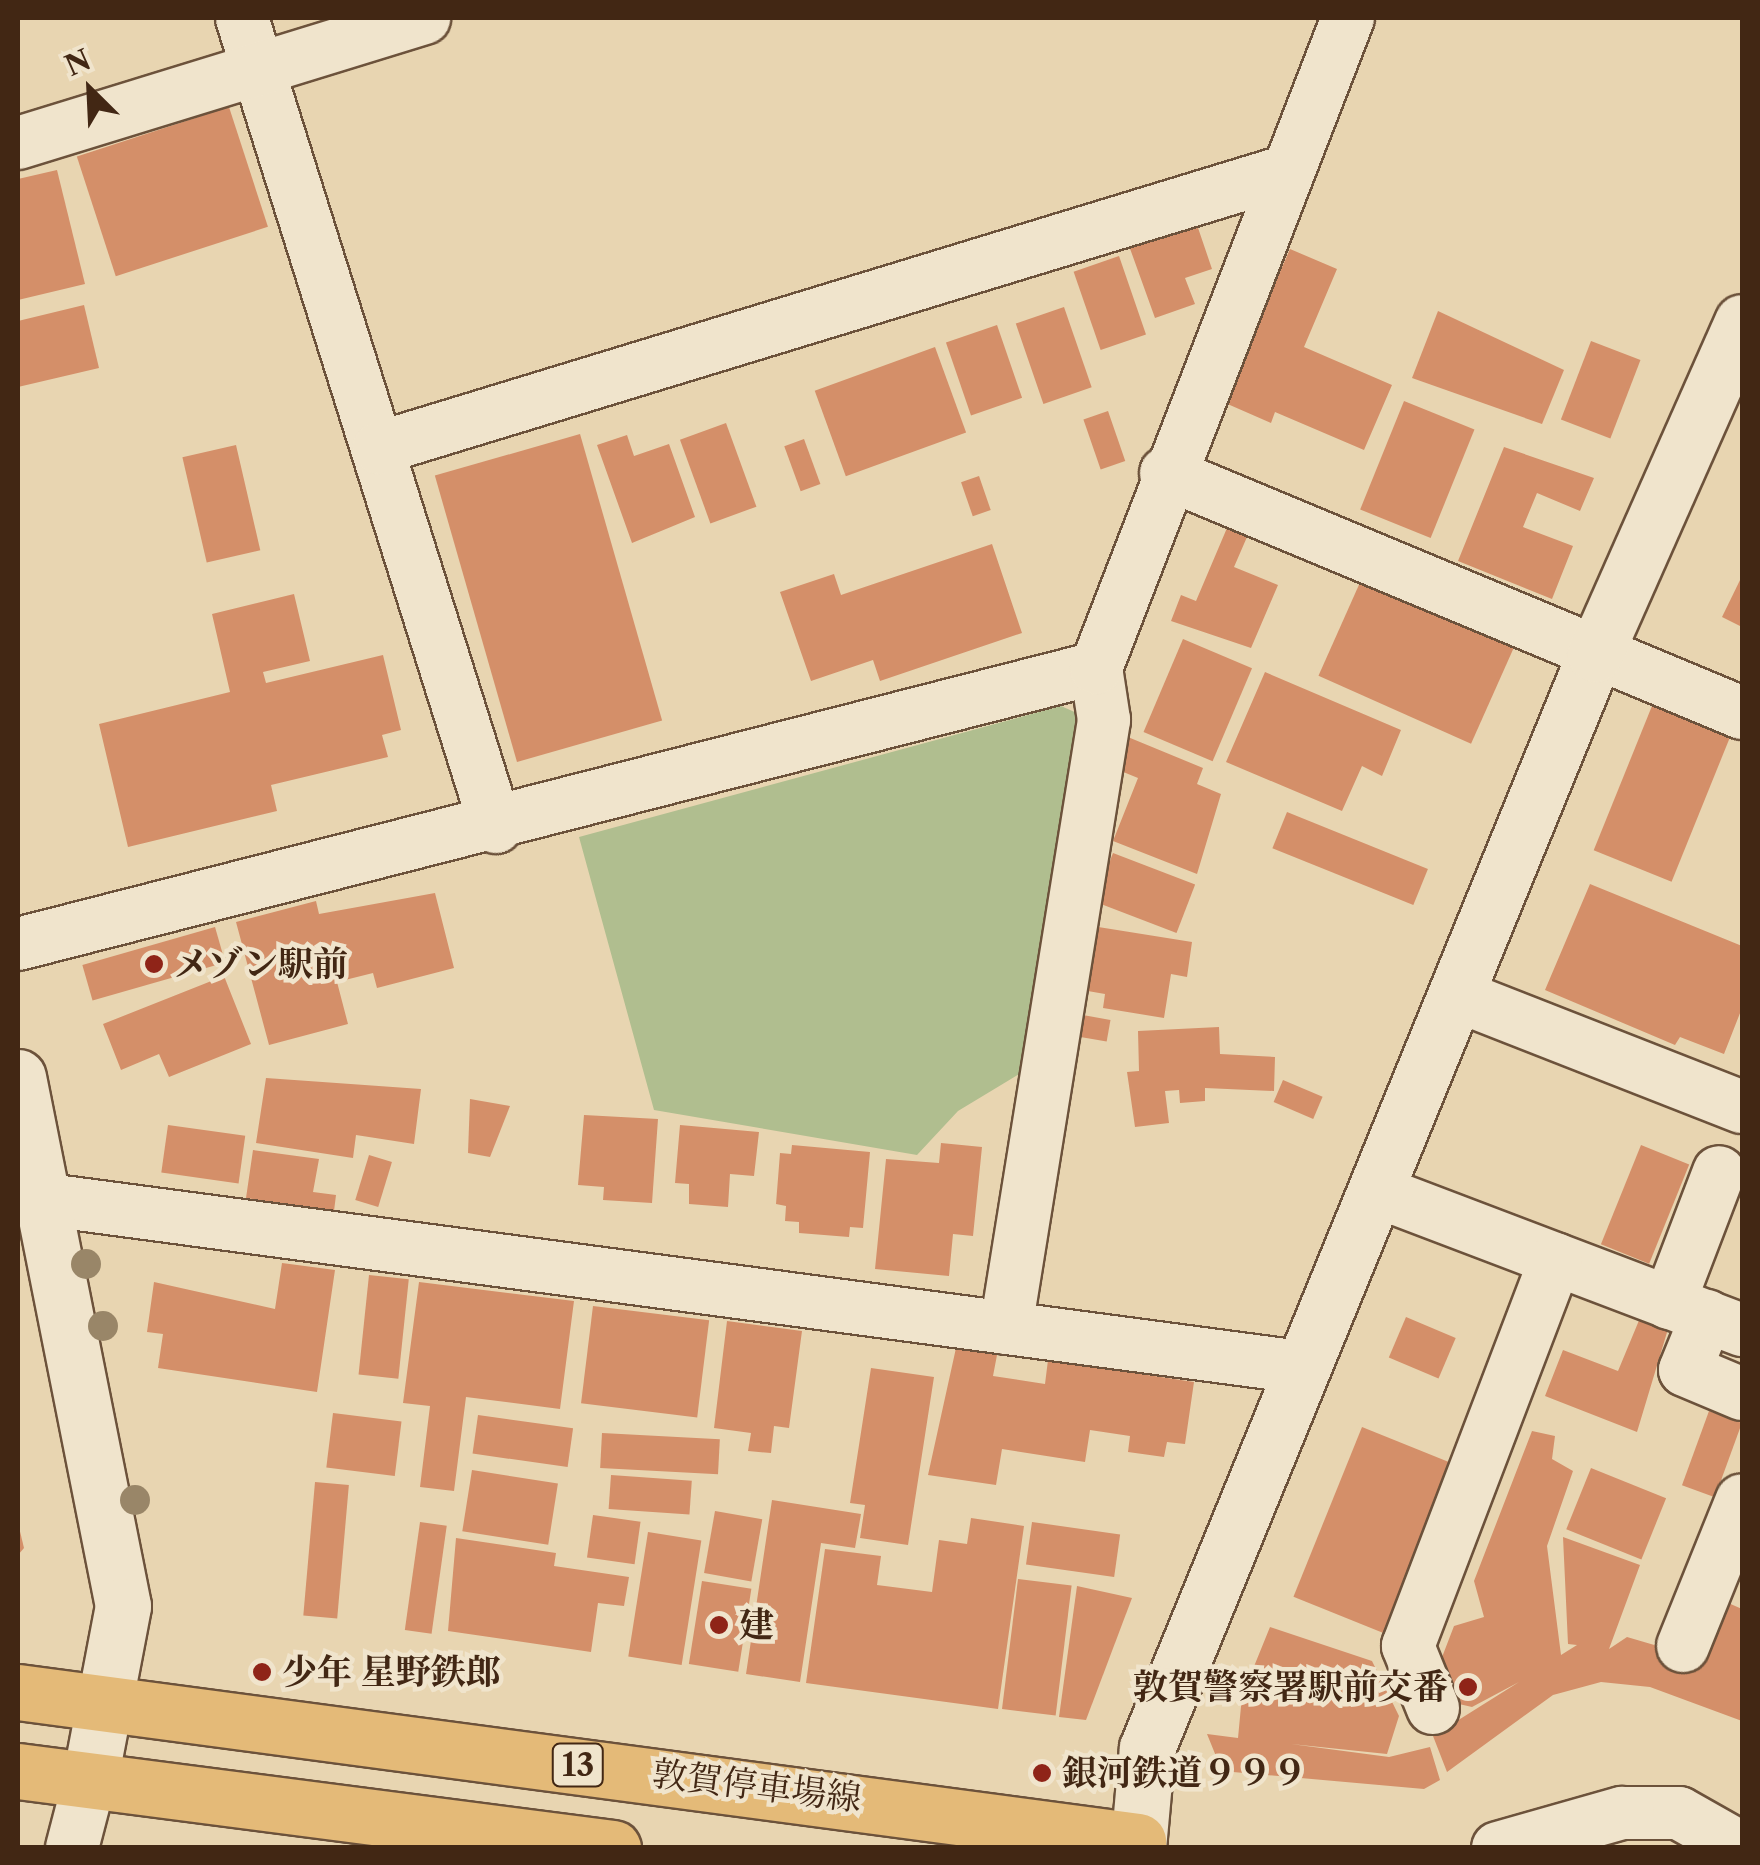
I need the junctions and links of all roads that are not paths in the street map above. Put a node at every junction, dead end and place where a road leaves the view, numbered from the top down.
1 (242, 18) edge
2 (424, 18) edge
3 (1348, 18) edge
4 (259, 70) junction
5 (18, 143) edge
6 (1284, 172) junction
7 (1742, 322) edge
8 (379, 448) junction
9 (1166, 474) junction
10 (1595, 654) junction
11 (1096, 668) junction
12 (1742, 713) edge
13 (496, 828) junction
14 (18, 944) edge
15 (1456, 996) junction
16 (18, 1077) edge
17 (1742, 1107) edge
18 (1719, 1172) dead end
19 (1376, 1190) junction
20 (30, 1197) edge
21 (1556, 1259) junction
22 (1706, 1316) edge
23 (1006, 1328) junction
24 (1299, 1367) junction
25 (1742, 1394) edge
26 (1742, 1502) edge
27 (1683, 1646) dead end
28 (18, 1692) edge
29 (104, 1707) junction
30 (1433, 1708) dead end
31 (18, 1771) edge
32 (90, 1778) junction
33 (1149, 1845) edge
34 (72, 1848) edge
35 (612, 1848) edge
36 (1498, 1848) edge
37 (1741, 1848) edge

1 - 4 street
2 - 4 street
3 - 6 street
4 - 5 street
4 - 8 street
6 - 8 street
6 - 9 street
7 - 10 street
8 - 13 street
9 - 10 street
9 - 11 street
10 - 12 street
10 - 15 street
11 - 13 street
11 - 23 street
13 - 14 street
15 - 17 street
15 - 19 street
16 - 20 street
18 - 22 street
19 - 21 street
19 - 24 street
20 - 23 street
20 - 29 street
21 - 22 street
21 - 30 street
22 - 25 street
23 - 24 street
24 - 33 street
26 - 27 street
28 - 29 main road, 敦賀停車場線 / 13
29 - 32 street
29 - 33 main road, 敦賀停車場線 / 13
31 - 32 main road, 13
32 - 34 street
32 - 35 main road, 13
36 - 37 street

